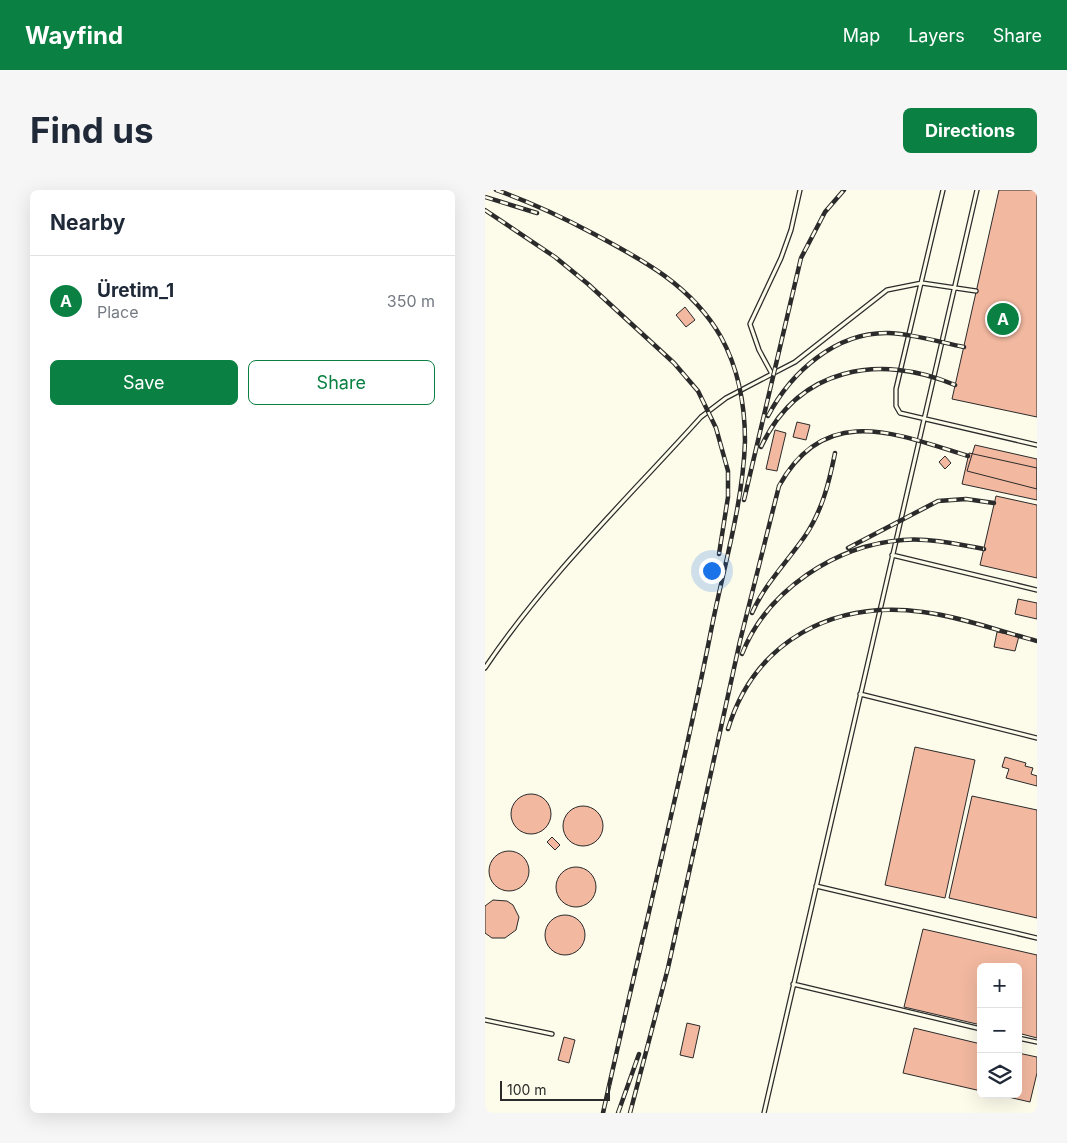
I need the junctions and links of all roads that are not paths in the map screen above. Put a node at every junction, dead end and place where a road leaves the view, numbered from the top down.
1 (800, 190) edge
2 (943, 190) edge
3 (977, 190) edge
4 (922, 283) junction
5 (954, 288) junction
6 (976, 291) dead end
7 (772, 374) junction
8 (923, 420) junction
9 (1037, 445) edge
10 (892, 555) junction
11 (1037, 590) edge
12 (485, 668) edge
13 (860, 694) junction
14 (1037, 738) edge
15 (816, 886) junction
16 (1037, 938) edge
17 (793, 984) junction
18 (485, 1020) edge
19 (977, 1028) edge
20 (552, 1034) dead end
21 (1022, 1039) edge
22 (1037, 1042) edge
23 (764, 1113) edge

1 - 7 lane
2 - 4 lane
3 - 5 lane
4 - 5 lane
4 - 7 lane
4 - 8 lane
5 - 6 lane
5 - 8 lane
7 - 12 lane
8 - 9 lane
8 - 10 lane
10 - 11 lane
10 - 13 lane
13 - 14 lane
13 - 15 lane
15 - 16 lane
15 - 17 lane
17 - 19 lane
17 - 23 lane
18 - 20 lane
21 - 22 lane

